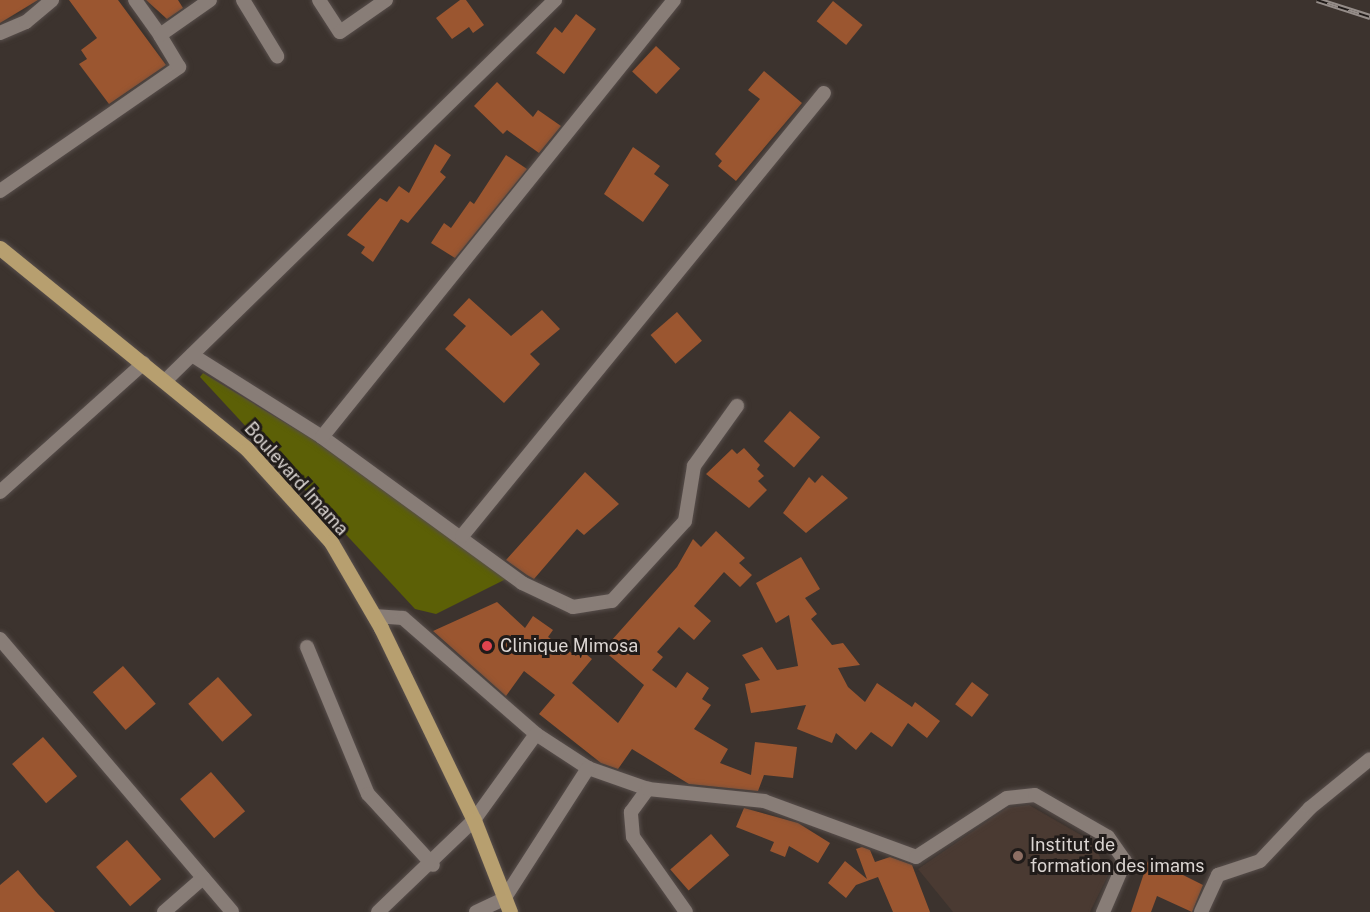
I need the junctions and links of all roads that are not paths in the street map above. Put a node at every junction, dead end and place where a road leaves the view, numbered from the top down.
1 (135, 0) edge
2 (210, 0) edge
3 (243, 0) edge
4 (319, 0) edge
5 (386, 0) edge
6 (555, 0) edge
7 (674, 0) edge
8 (46, 2) edge
9 (0, 33) edge
10 (160, 35) junction
11 (277, 56) dead end
12 (824, 93) dead end
13 (0, 191) edge
14 (0, 248) edge
15 (192, 355) junction
16 (144, 363) junction
17 (166, 380) junction
18 (737, 406) dead end
19 (322, 437) junction
20 (0, 492) edge
21 (462, 536) junction
22 (374, 616) junction
23 (0, 639) edge
24 (307, 648) dead end
25 (536, 734) junction
26 (1370, 759) edge
27 (588, 768) junction
28 (648, 789) junction
29 (474, 820) junction
30 (433, 865) junction
31 (203, 878) junction
32 (507, 905) edge
33 (164, 912) edge
34 (232, 912) edge
35 (378, 912) edge
36 (477, 912) edge
37 (495, 912) edge
38 (686, 912) edge
39 (1103, 912) edge
40 (1201, 912) edge

1 - 10 street
2 - 10 street
3 - 11 street
4 - 5 street
6 - 15 street
7 - 19 street
8 - 9 street
10 - 13 street
12 - 21 street
14 - 16 main road, Boulevard Imama
15 - 17 street
15 - 19 street
16 - 17 main road, Boulevard Imama
16 - 20 street
17 - 22 main road, Boulevard Imama
18 - 21 street
19 - 21 street
22 - 25 street
22 - 29 main road, Boulevard Imama
23 - 31 street
24 - 30 street
25 - 27 street
25 - 29 street
26 - 40 street
27 - 28 street
27 - 32 street
28 - 38 street
28 - 39 street
29 - 30 street
29 - 32 main road, Boulevard Imama
30 - 35 street
31 - 33 street
31 - 34 street
32 - 36 street
32 - 37 street

